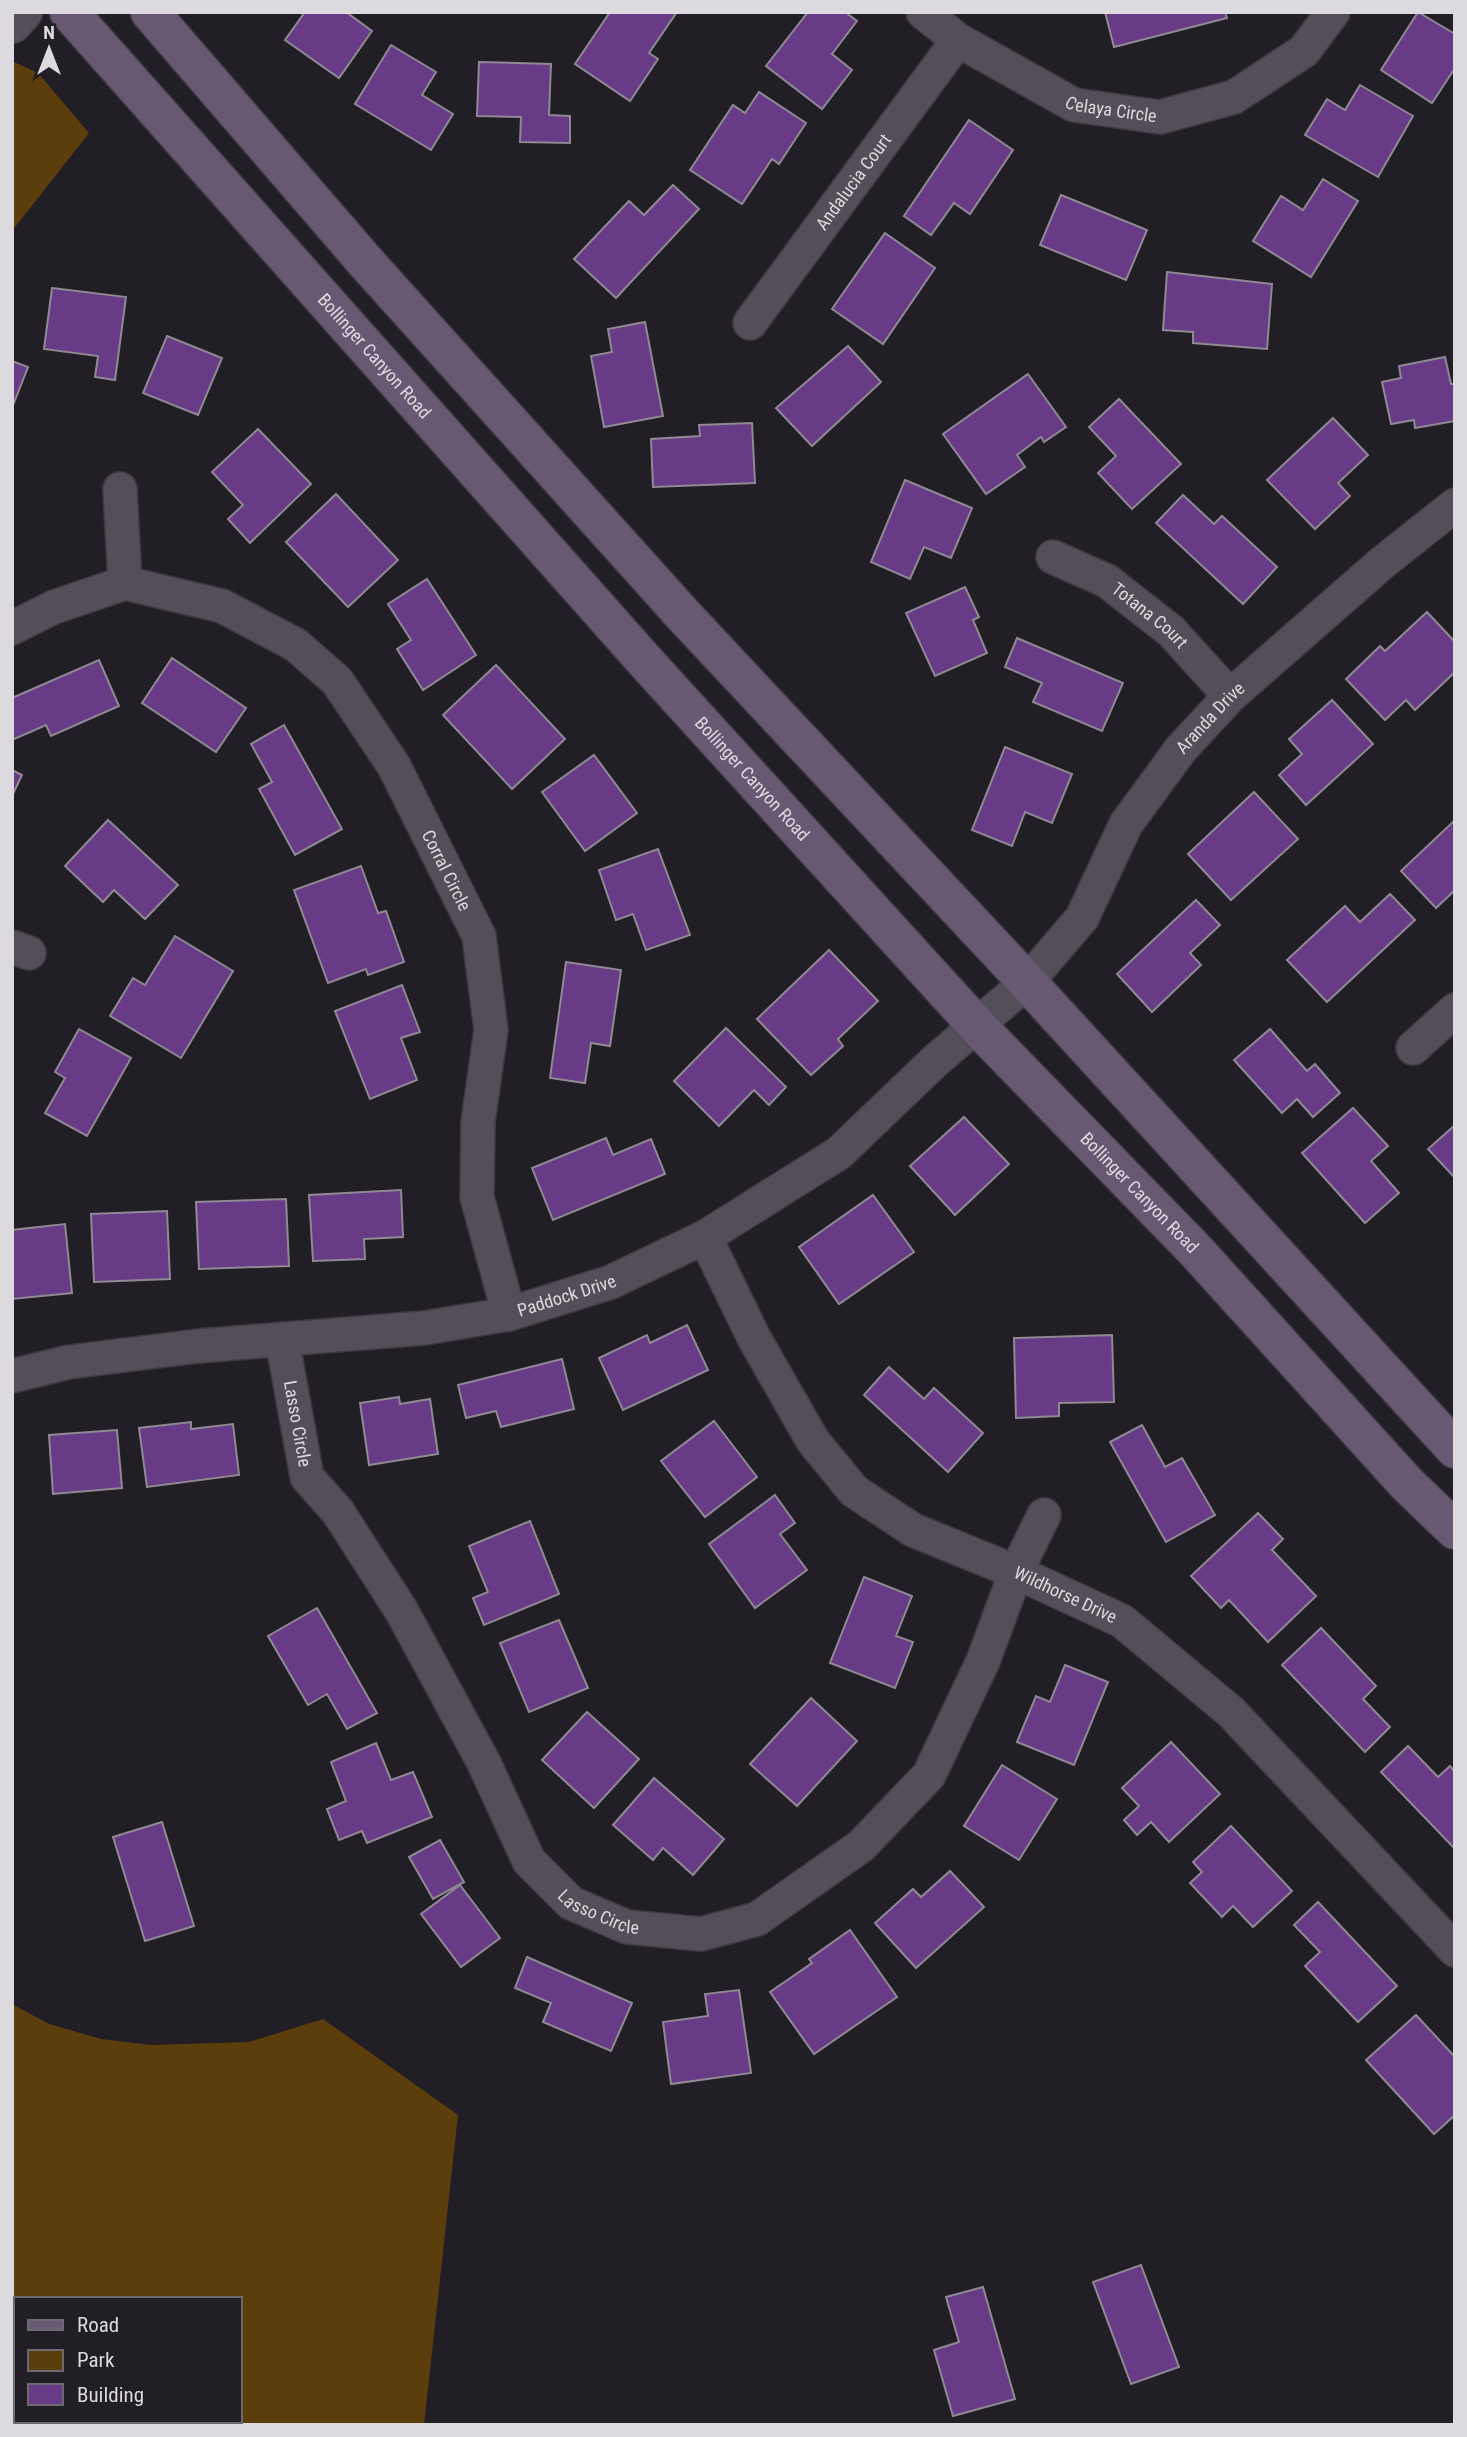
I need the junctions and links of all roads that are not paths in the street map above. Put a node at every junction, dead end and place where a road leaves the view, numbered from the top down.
1 (23, 12) edge
2 (69, 12) edge
3 (150, 12) edge
4 (923, 12) edge
5 (1333, 12) edge
6 (12, 24) edge
7 (958, 40) junction
8 (750, 323) dead end
9 (120, 488) dead end
10 (1455, 506) edge
11 (1053, 557) dead end
12 (125, 583) junction
13 (12, 628) edge
14 (1230, 696) junction
15 (1027, 982) junction
16 (1455, 1010) edge
17 (978, 1027) junction
18 (1413, 1048) dead end
19 (705, 1237) junction
20 (509, 1314) junction
21 (282, 1339) junction
22 (12, 1376) edge
23 (1455, 1449) edge
24 (1044, 1515) dead end
25 (1455, 1530) edge
26 (1016, 1572) junction
27 (1455, 1950) edge

1 - 6 street
2 - 17 main road, Bollinger Canyon Road
3 - 15 main road
4 - 7 street, Celaya Circle
5 - 7 street, Celaya Circle
7 - 8 street, Andalucia Court
9 - 12 street
10 - 14 street, Aranda Drive
11 - 14 street, Totana Court
12 - 13 street
12 - 20 street, Corral Circle
14 - 15 street, Aranda Drive
15 - 17 street, Paddock Drive
15 - 23 main road
16 - 18 street
17 - 19 street, Paddock Drive
17 - 25 main road, Bollinger Canyon Road
19 - 20 street, Paddock Drive
19 - 26 street, Wildhorse Drive
20 - 21 street, Paddock Drive
21 - 22 street, Paddock Drive
21 - 26 street, Lasso Circle
24 - 26 street, Lasso Circle
26 - 27 street, Wildhorse Drive

